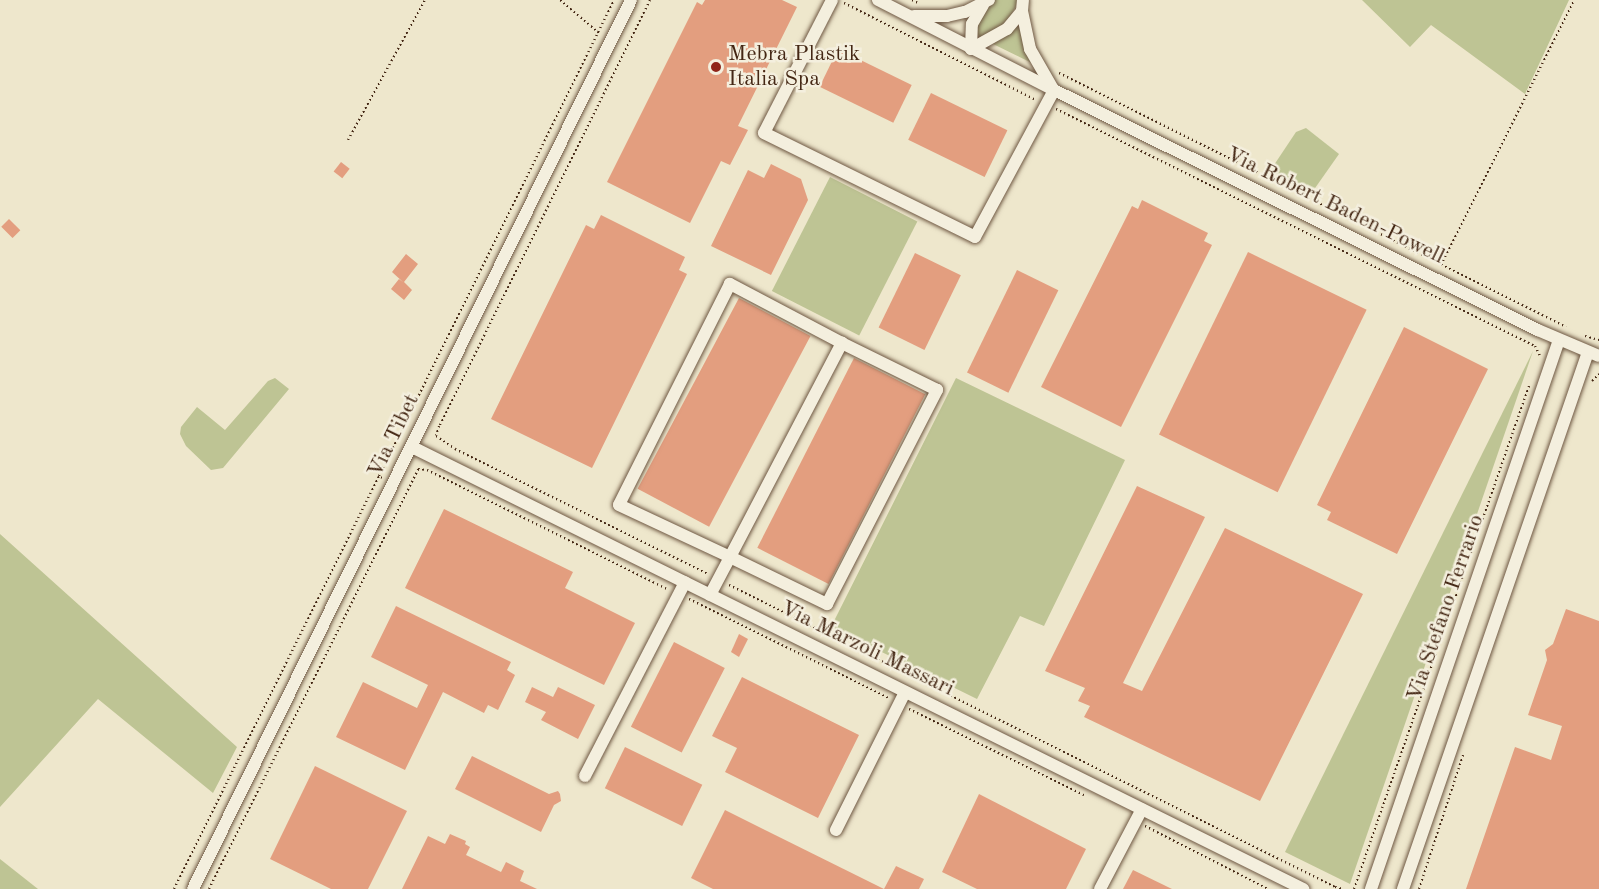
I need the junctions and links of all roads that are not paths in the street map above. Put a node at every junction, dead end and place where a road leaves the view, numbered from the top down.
1 (631, 0) edge
2 (831, 0) edge
3 (878, 0) edge
4 (986, 2) edge
5 (1023, 5) edge
6 (910, 16) junction
7 (971, 49) junction
8 (1054, 90) junction
9 (1559, 340) junction
10 (842, 343) junction
11 (1593, 354) edge
12 (412, 447) junction
13 (730, 557) junction
14 (685, 582) junction
15 (710, 595) junction
16 (905, 692) junction
17 (585, 776) dead end
18 (1142, 809) junction
19 (836, 830) dead end
20 (193, 889) edge
21 (1100, 889) edge
22 (1303, 889) edge
23 (1371, 889) edge
24 (1403, 889) edge

1 - 12 street, Via Tibet
2 - 8 street
3 - 6 street, Via Robert Baden-Powell
4 - 6 street
4 - 7 street
5 - 7 street
5 - 8 street
6 - 7 street, Via Robert Baden-Powell
7 - 8 street, Via Robert Baden-Powell
8 - 9 street, Via Robert Baden-Powell
9 - 11 street, Via Robert Baden-Powell
9 - 23 street, Via Stefano Ferrario
10 - 13 street
10 - 13 street
10 - 13 street
11 - 24 street
12 - 14 street, Via Marzoli Massari
12 - 20 street, Via Tibet
13 - 15 street
14 - 15 street, Via Marzoli Massari
14 - 17 street
15 - 16 street, Via Marzoli Massari
16 - 18 street, Via Marzoli Massari
16 - 19 street
18 - 21 street
18 - 22 street, Via Marzoli Massari

